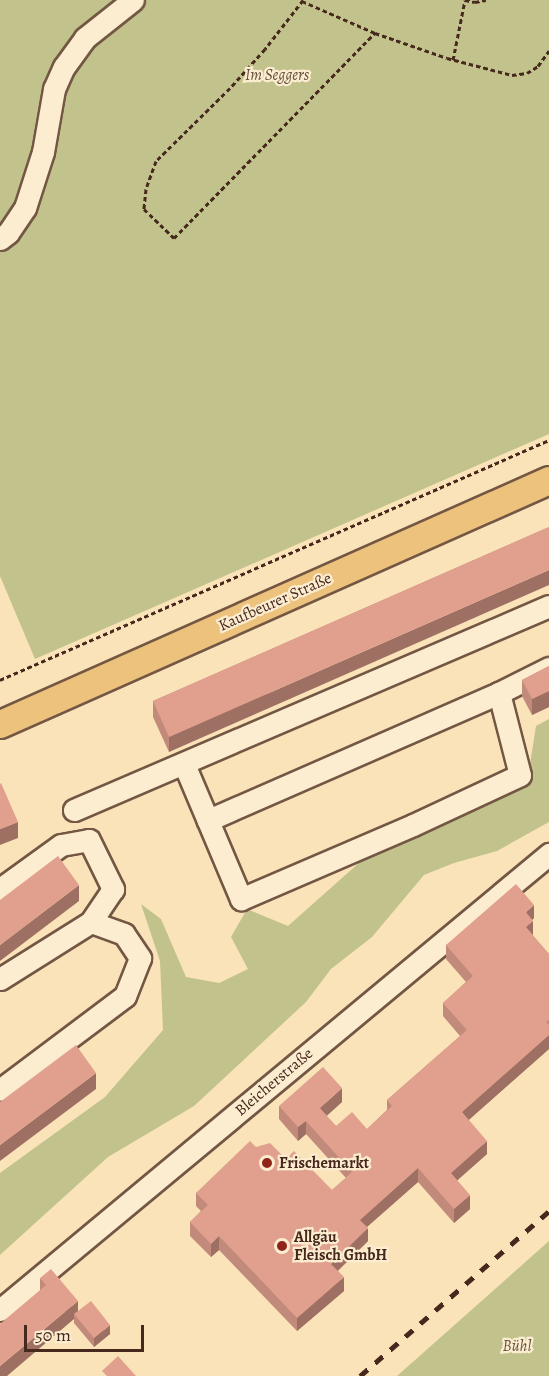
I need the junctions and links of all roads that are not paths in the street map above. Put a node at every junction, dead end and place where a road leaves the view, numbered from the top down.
1 (133, 0) edge
2 (0, 239) edge
3 (549, 465) edge
4 (549, 480) edge
5 (549, 606) edge
6 (549, 668) edge
7 (499, 693) junction
8 (0, 705) edge
9 (0, 724) edge
10 (184, 764) junction
11 (74, 810) dead end
12 (208, 820) junction
13 (61, 845) junction
14 (549, 854) edge
15 (0, 872) edge
16 (0, 889) edge
17 (91, 922) junction
18 (0, 979) edge
19 (0, 1090) edge
20 (0, 1310) edge

1 - 2 street
3 - 8 main road, Kaufbeurer Straße
4 - 9 main road, Kaufbeurer Straße
5 - 10 street
6 - 7 street
7 - 12 street
7 - 12 street
10 - 11 street
10 - 12 street
13 - 15 street
13 - 16 street
13 - 17 street
14 - 20 street, Bleicherstraße
17 - 18 street
17 - 19 street

